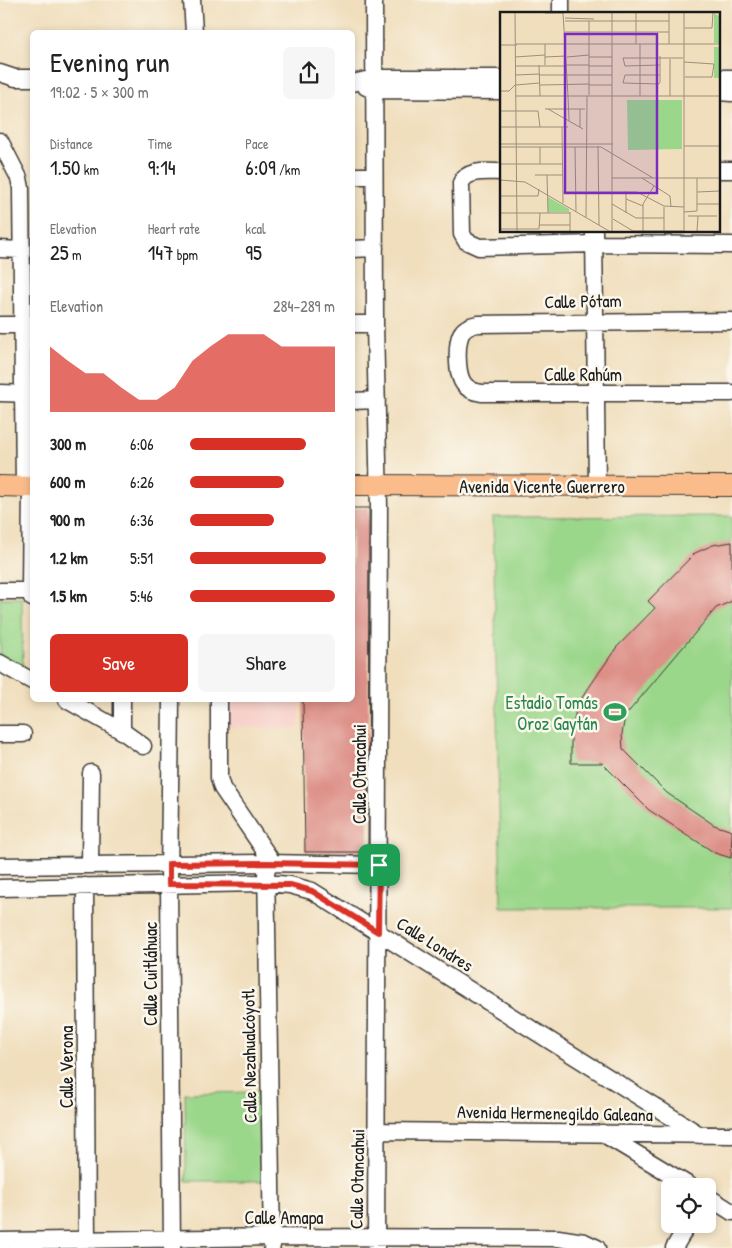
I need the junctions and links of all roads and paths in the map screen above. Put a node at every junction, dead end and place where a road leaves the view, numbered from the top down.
1 (192, 0) edge
2 (374, 0) edge
3 (194, 30) edge
4 (8, 76) edge
5 (30, 78) edge
6 (500, 78) edge
7 (355, 83) edge
8 (0, 84) edge
9 (375, 84) junction
10 (500, 91) edge
11 (0, 141) edge
12 (500, 172) edge
13 (17, 174) edge
14 (355, 176) edge
15 (374, 176) junction
16 (594, 237) edge
17 (24, 243) edge
18 (732, 245) edge
19 (375, 248) junction
20 (0, 249) edge
21 (355, 249) edge
22 (595, 321) junction
23 (732, 321) edge
24 (355, 324) edge
25 (375, 324) junction
26 (0, 325) edge
27 (27, 325) edge
28 (458, 358) joint
29 (0, 393) edge
30 (732, 393) edge
31 (28, 394) edge
32 (595, 394) junction
33 (377, 400) junction
34 (355, 401) edge
35 (0, 486) edge
36 (355, 486) edge
37 (379, 486) junction
38 (597, 486) junction
39 (732, 486) edge
40 (29, 487) edge
41 (30, 522) edge
42 (0, 591) edge
43 (30, 593) edge
44 (0, 663) edge
45 (30, 680) edge
46 (70, 702) edge
47 (122, 702) edge
48 (171, 702) edge
49 (219, 702) edge
50 (122, 730) junction
51 (0, 734) edge
52 (23, 734) dead end
53 (143, 746) dead end
54 (92, 773) dead end
55 (270, 863) junction
56 (169, 864) junction
57 (90, 865) junction
58 (379, 865) junction
59 (0, 866) edge
60 (169, 884) junction
61 (266, 884) junction
62 (85, 886) junction
63 (0, 888) edge
64 (378, 932) junction
65 (378, 1131) junction
66 (602, 1132) junction
67 (700, 1135) junction
68 (732, 1136) edge
69 (677, 1178) edge
70 (716, 1202) edge
71 (732, 1212) edge
72 (683, 1233) edge
73 (0, 1241) edge
74 (272, 1242) edge
75 (376, 1242) edge
76 (87, 1243) edge
77 (172, 1243) edge
78 (486, 1243) edge
79 (597, 1248) edge
80 (674, 1248) edge

1 - 3 street
2 - 9 street, Calle Otancahui
4 - 5 street
4 - 8 street
6 - 9 street
7 - 9 street
9 - 10 street
9 - 15 street, Calle Otancahui
11 - 13 street
12 - 16 street
13 - 17 street
14 - 15 street
15 - 19 street, Calle Otancahui
16 - 18 street
16 - 22 street
17 - 20 street
17 - 27 street
19 - 21 street
19 - 25 street, Calle Otancahui
22 - 23 street, Calle Pótam
22 - 28 street, Calle Pótam
22 - 32 street
24 - 25 street
25 - 33 street, Calle Otancahui
26 - 27 street
27 - 31 street
28 - 32 street, Calle Rahúm
29 - 31 street
30 - 32 street, Calle Rahúm
31 - 40 street
32 - 38 street
33 - 34 street
33 - 37 street, Calle Otancahui
35 - 40 main road
36 - 37 main road, Avenida Vicente Guerrero
37 - 38 main road, Avenida Vicente Guerrero
37 - 58 street, Calle Otancahui
38 - 39 main road, Avenida Vicente Guerrero
40 - 41 street
42 - 43 street
44 - 45 street
46 - 50 street
47 - 50 street
48 - 56 street, Calle Cuitláhuac
49 - 55 street
50 - 53 street
51 - 52 street
54 - 57 street
55 - 56 street
55 - 58 street
55 - 61 street, Calle Nezahualcóyotl
56 - 57 street
56 - 60 street, Calle Cuitláhuac
57 - 59 street
58 - 64 street, Calle Otancahui
60 - 61 street, Calle Londres
60 - 62 street, Calle Londres
60 - 77 street, Calle Cuitláhuac
61 - 64 street, Calle Londres
61 - 74 street, Calle Nezahualcóyotl
62 - 63 street, Calle Londres
62 - 76 street, Calle Verona
64 - 65 street, Calle Otancahui
64 - 67 street, Calle Londres
65 - 66 street, Avenida Hermenegildo Galeana
65 - 75 street, Calle Otancahui
66 - 67 street, Avenida Hermenegildo Galeana
66 - 69 street
67 - 68 street, Avenida Hermenegildo Galeana
70 - 71 street
72 - 80 street
73 - 76 street, Calle Amapa
74 - 75 street, Calle Amapa
74 - 77 street, Calle Amapa
75 - 78 street, Calle Amapa
76 - 77 street, Calle Amapa
78 - 79 street, Calle Amapa

